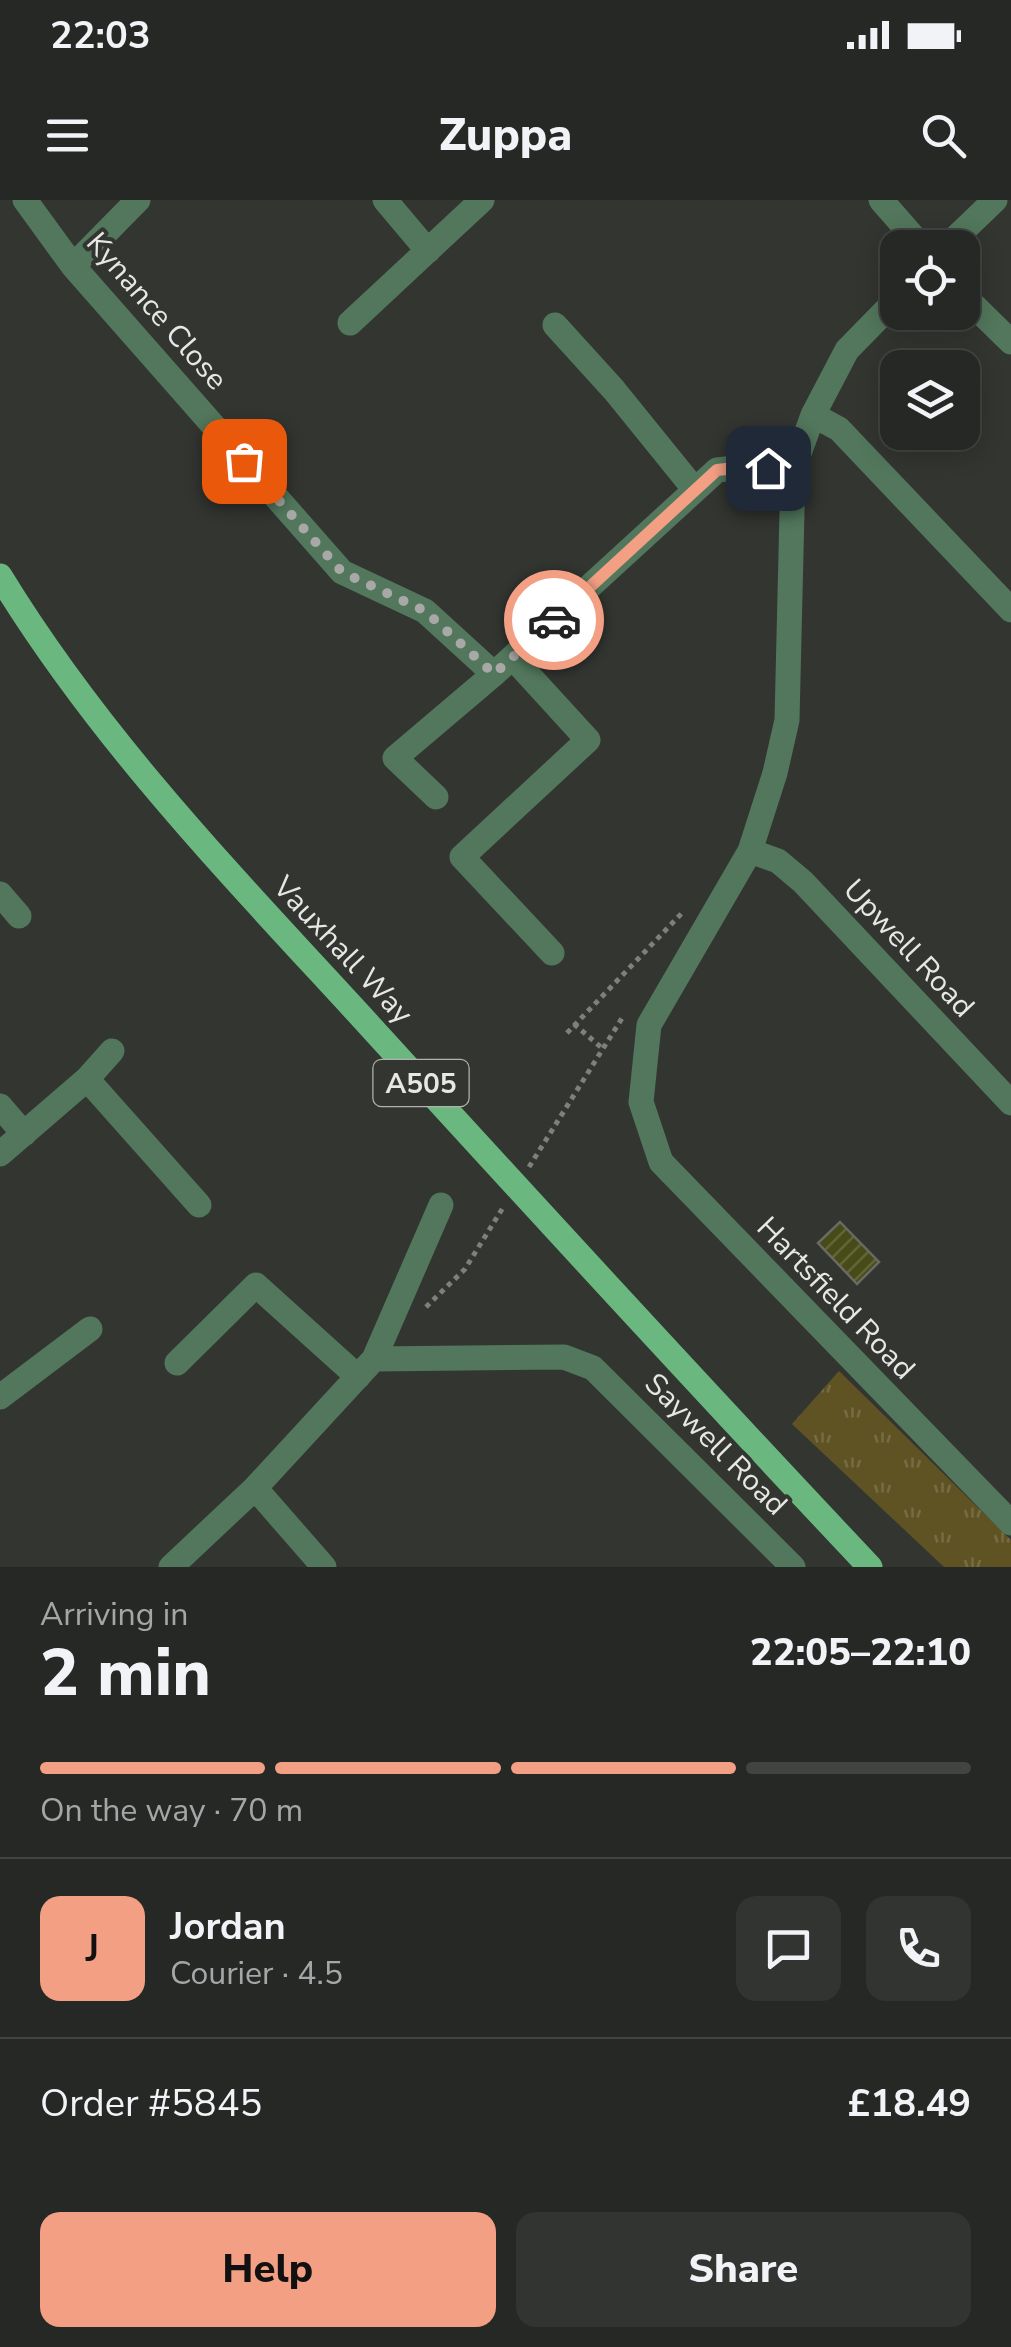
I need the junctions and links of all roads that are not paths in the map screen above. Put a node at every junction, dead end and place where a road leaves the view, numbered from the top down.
1 (25, 200) edge
2 (138, 200) edge
3 (386, 200) edge
4 (482, 200) edge
5 (881, 200) edge
6 (996, 200) edge
7 (907, 230) edge
8 (964, 230) edge
9 (428, 251) junction
10 (73, 266) junction
11 (980, 312) edge
12 (880, 316) edge
13 (350, 323) dead end
14 (555, 325) dead end
15 (1011, 342) edge
16 (812, 414) junction
17 (793, 470) junction
18 (694, 490) junction
19 (0, 576) edge
20 (1011, 610) edge
21 (503, 666) junction
22 (436, 797) dead end
23 (750, 851) junction
24 (0, 894) edge
25 (20, 916) dead end
26 (552, 952) dead end
27 (112, 1052) dead end
28 (87, 1079) junction
29 (1011, 1103) edge
30 (0, 1106) edge
31 (24, 1134) junction
32 (0, 1154) edge
33 (199, 1205) dead end
34 (441, 1205) dead end
35 (90, 1329) dead end
36 (178, 1363) dead end
37 (366, 1368) junction
38 (0, 1396) edge
39 (255, 1488) junction
40 (1011, 1522) edge
41 (170, 1567) edge
42 (324, 1567) edge
43 (793, 1567) edge
44 (870, 1567) edge

1 - 10 street, Kynance Close
2 - 10 street
3 - 9 street
4 - 9 street
5 - 7 street
6 - 8 street
9 - 13 street
10 - 21 street, Kynance Close
11 - 15 street
12 - 16 street
14 - 18 street
16 - 17 street
16 - 20 street
17 - 18 street
17 - 23 street
18 - 21 street
19 - 44 main road, Vauxhall Way / A505
21 - 22 street
21 - 26 street, Kynance Close
23 - 29 street, Upwell Road
23 - 40 street, Hartsfield Road
24 - 25 street
27 - 28 street
28 - 31 street
28 - 33 street
30 - 31 street
31 - 32 street
34 - 37 street
35 - 38 street
36 - 37 street
37 - 39 street
37 - 43 street, Saywell Road
39 - 41 street
39 - 42 street

